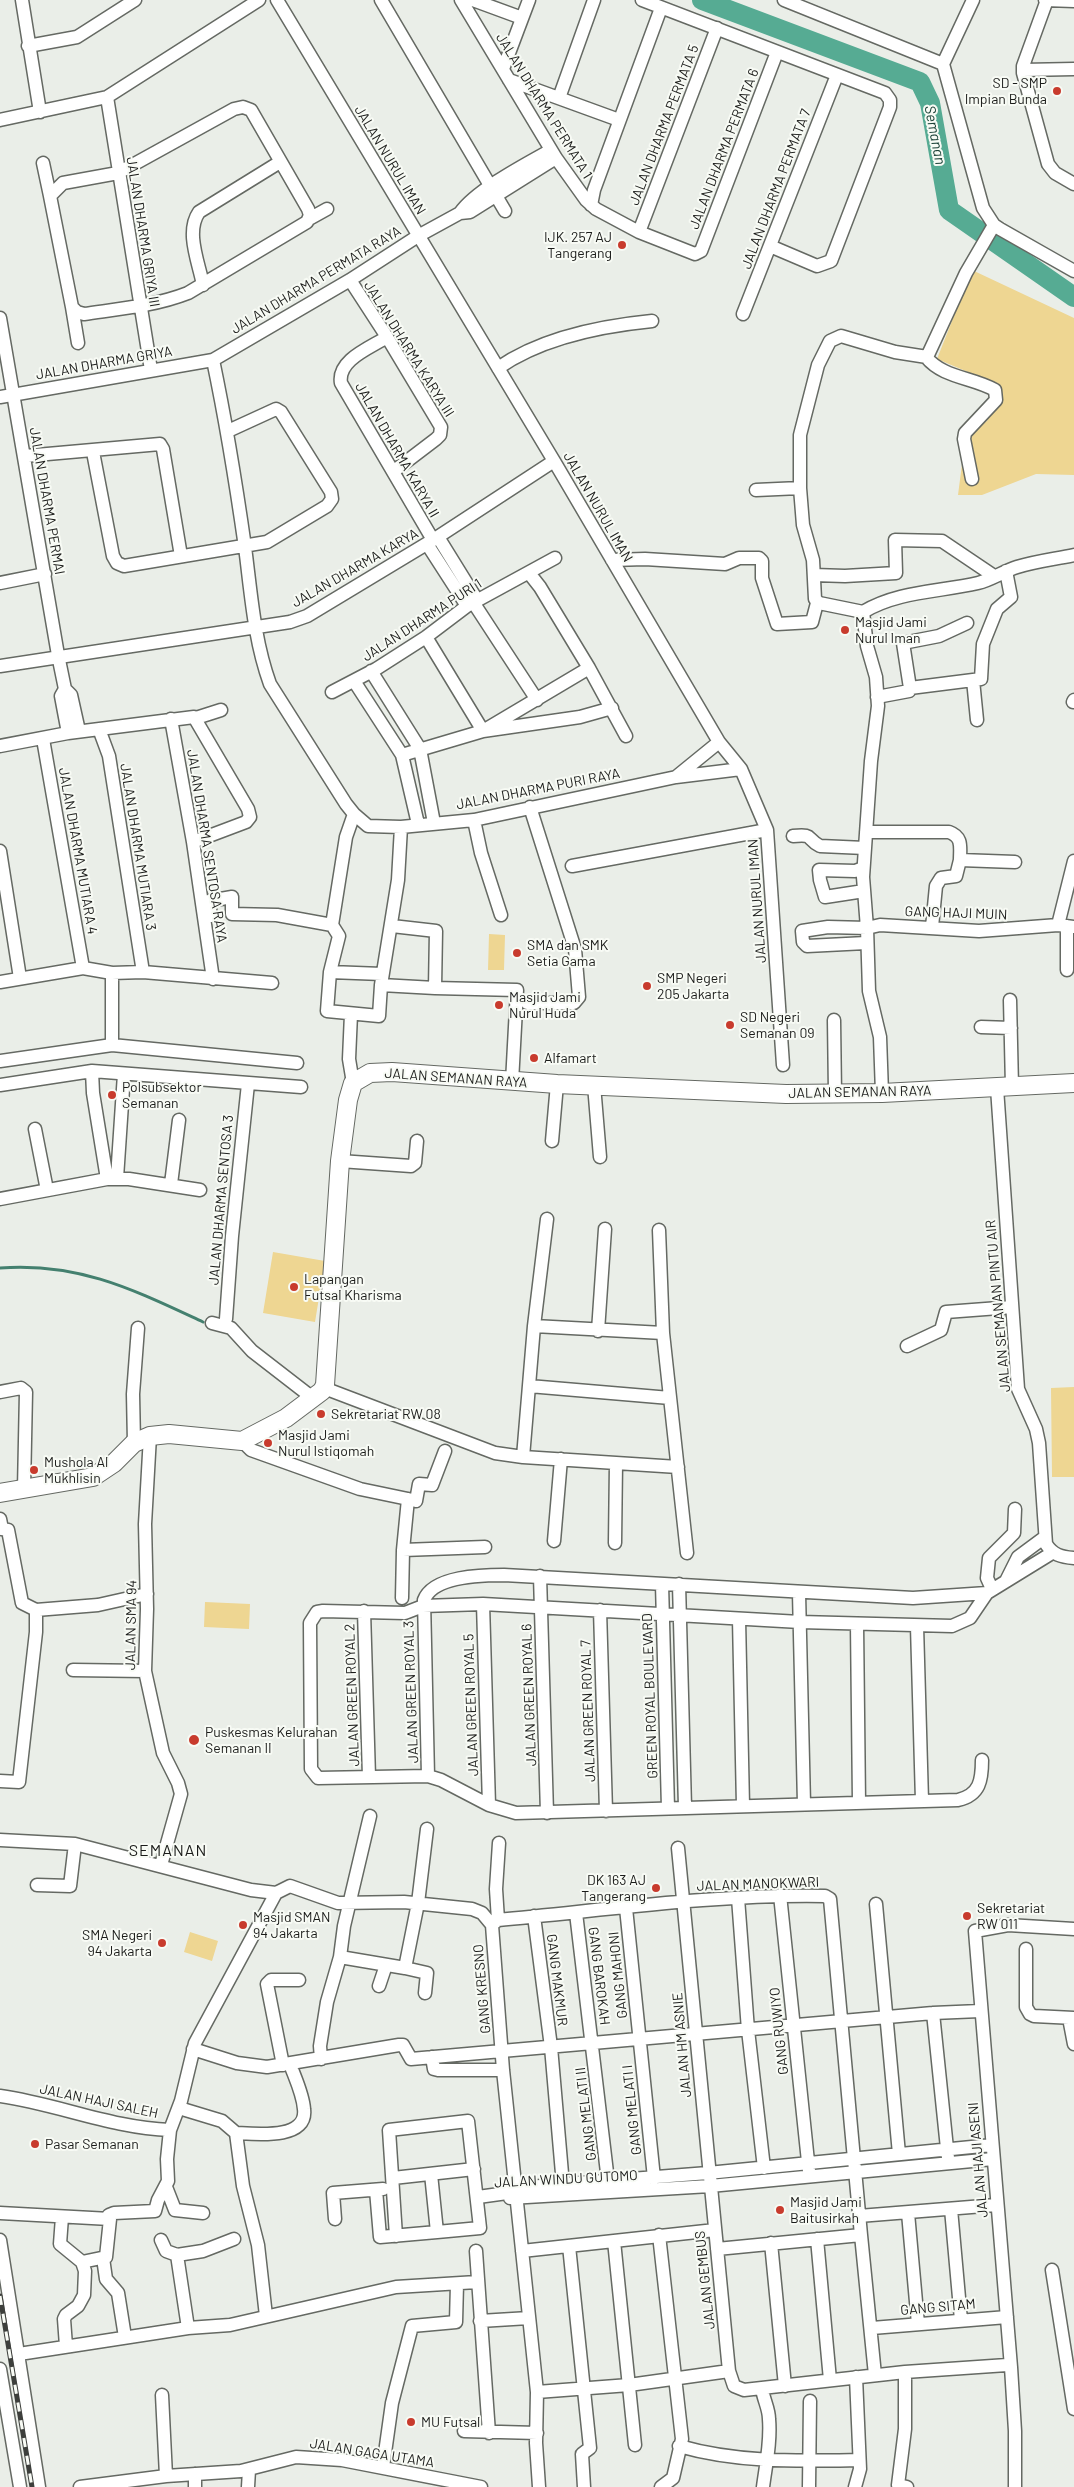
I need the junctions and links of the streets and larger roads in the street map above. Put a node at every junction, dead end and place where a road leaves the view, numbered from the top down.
1 (22, 0) edge
2 (135, 0) edge
3 (259, 0) edge
4 (278, 0) edge
5 (381, 0) edge
6 (461, 0) edge
7 (473, 0) edge
8 (530, 0) edge
9 (594, 0) edge
10 (642, 0) edge
11 (784, 0) edge
12 (973, 0) edge
13 (1047, 0) edge
14 (1074, 1) edge
15 (661, 8) junction
16 (522, 18) junction
17 (717, 28) junction
18 (28, 46) junction
19 (777, 52) junction
20 (943, 64) junction
21 (1074, 69) edge
22 (1022, 70) junction
23 (506, 74) junction
24 (837, 75) junction
25 (107, 97) junction
26 (559, 98) junction
27 (40, 112) junction
28 (0, 120) edge
29 (619, 120) junction
30 (554, 154) junction
31 (280, 162) junction
32 (43, 163) dead end
33 (118, 173) junction
34 (1074, 184) edge
35 (494, 191) junction
36 (50, 196) junction
37 (591, 205) junction
38 (327, 209) dead end
39 (505, 211) dead end
40 (309, 219) junction
41 (993, 227) junction
42 (639, 232) junction
43 (418, 236) junction
44 (770, 246) junction
45 (695, 254) joint
46 (1074, 271) edge
47 (350, 280) junction
48 (203, 285) junction
49 (140, 306) junction
50 (72, 307) junction
51 (743, 314) dead end
52 (0, 318) edge
53 (652, 321) dead end
54 (387, 337) junction
55 (78, 342) dead end
56 (926, 357) junction
57 (213, 360) junction
58 (498, 368) junction
59 (151, 370) junction
60 (13, 394) junction
61 (0, 397) edge
62 (228, 432) junction
63 (93, 452) junction
64 (25, 456) junction
65 (554, 461) junction
66 (394, 471) junction
67 (972, 479) dead end
68 (800, 488) junction
69 (756, 490) dead end
70 (433, 540) junction
71 (245, 547) junction
72 (1074, 555) edge
73 (181, 556) junction
74 (555, 558) dead end
75 (612, 560) junction
76 (528, 573) junction
77 (1000, 573) junction
78 (45, 574) junction
79 (814, 575) junction
80 (0, 583) edge
81 (472, 603) junction
82 (818, 603) junction
83 (862, 612) junction
84 (967, 623) dead end
85 (255, 628) junction
86 (426, 638) junction
87 (58, 655) junction
88 (0, 666) edge
89 (589, 668) junction
90 (371, 671) junction
91 (973, 680) junction
92 (354, 681) junction
93 (910, 688) junction
94 (332, 692) dead end
95 (877, 697) junction
96 (537, 700) junction
97 (612, 708) junction
98 (221, 710) dead end
99 (196, 718) junction
100 (171, 719) junction
101 (977, 720) dead end
102 (99, 729) junction
103 (483, 731) junction
104 (73, 732) junction
105 (626, 736) dead end
106 (43, 739) junction
107 (719, 742) junction
108 (0, 746) edge
109 (420, 749) junction
110 (402, 755) junction
111 (740, 769) junction
112 (676, 777) junction
113 (530, 807) junction
114 (354, 814) junction
115 (474, 820) junction
116 (434, 823) junction
117 (418, 824) junction
118 (401, 827) junction
119 (767, 830) junction
120 (866, 832) junction
121 (793, 836) dead end
122 (193, 842) junction
123 (865, 848) junction
124 (0, 851) edge
125 (960, 860) junction
126 (1015, 862) dead end
127 (1074, 862) edge
128 (572, 866) dead end
129 (863, 868) junction
130 (864, 891) junction
131 (501, 915) dead end
132 (205, 925) junction
133 (332, 925) junction
134 (392, 926) junction
135 (1066, 926) edge
136 (932, 927) junction
137 (867, 928) junction
138 (866, 943) junction
139 (83, 968) junction
140 (1067, 970) dead end
141 (143, 972) junction
142 (330, 972) junction
143 (112, 973) junction
144 (20, 978) junction
145 (213, 979) junction
146 (382, 980) junction
147 (0, 982) edge
148 (272, 983) dead end
149 (435, 988) junction
150 (1010, 1000) dead end
151 (527, 1002) dead end
152 (351, 1014) junction
153 (834, 1020) dead end
154 (981, 1027) dead end
155 (1011, 1028) junction
156 (112, 1044) junction
157 (0, 1060) edge
158 (297, 1063) dead end
159 (782, 1065) dead end
160 (92, 1071) junction
161 (124, 1074) junction
162 (512, 1082) junction
163 (353, 1083) junction
164 (1074, 1083) edge
165 (248, 1084) junction
166 (557, 1084) junction
167 (0, 1085) edge
168 (594, 1086) junction
169 (301, 1087) dead end
170 (1004, 1087) junction
171 (882, 1093) junction
172 (835, 1094) junction
173 (179, 1120) dead end
174 (35, 1129) dead end
175 (552, 1140) dead end
176 (417, 1141) dead end
177 (600, 1157) dead end
178 (340, 1161) junction
179 (112, 1178) junction
180 (171, 1184) junction
181 (47, 1190) junction
182 (200, 1190) dead end
183 (0, 1199) edge
184 (547, 1219) dead end
185 (605, 1229) dead end
186 (659, 1230) dead end
187 (1012, 1307) junction
188 (226, 1319) dead end
189 (212, 1323) dead end
190 (534, 1326) junction
191 (138, 1328) dead end
192 (598, 1331) junction
193 (663, 1333) junction
194 (907, 1346) dead end
195 (530, 1386) junction
196 (0, 1392) edge
197 (319, 1394) junction
198 (670, 1398) junction
199 (142, 1440) junction
200 (242, 1441) junction
201 (445, 1452) dead end
202 (523, 1457) junction
203 (561, 1459) junction
204 (616, 1463) junction
205 (678, 1467) junction
206 (24, 1489) junction
207 (0, 1493) edge
208 (408, 1499) junction
209 (1015, 1509) dead end
210 (0, 1519) edge
211 (1045, 1537) junction
212 (554, 1541) dead end
213 (615, 1543) dead end
214 (485, 1547) dead end
215 (403, 1550) junction
216 (1052, 1552) junction
217 (687, 1553) dead end
218 (1074, 1558) edge
219 (540, 1576) junction
220 (1006, 1581) junction
221 (662, 1584) junction
222 (679, 1584) junction
223 (990, 1591) junction
224 (799, 1593) junction
225 (147, 1594) junction
226 (402, 1598) dead end
227 (483, 1604) junction
228 (423, 1606) junction
229 (541, 1606) junction
230 (36, 1610) junction
231 (600, 1610) junction
232 (364, 1611) junction
233 (662, 1614) junction
234 (680, 1615) junction
235 (739, 1619) junction
236 (800, 1622) junction
237 (857, 1624) junction
238 (917, 1626) junction
239 (73, 1670) dead end
240 (145, 1671) junction
241 (982, 1760) dead end
242 (428, 1776) junction
243 (369, 1777) junction
244 (0, 1781) edge
245 (922, 1801) junction
246 (859, 1803) junction
247 (804, 1804) junction
248 (489, 1805) junction
249 (743, 1806) junction
250 (686, 1807) junction
251 (668, 1808) junction
252 (606, 1811) junction
253 (547, 1813) junction
254 (370, 1816) dead end
255 (427, 1829) dead end
256 (0, 1840) edge
257 (499, 1843) dead end
258 (76, 1844) junction
259 (678, 1848) dead end
260 (161, 1865) junction
261 (37, 1885) dead end
262 (276, 1893) junction
263 (780, 1895) junction
264 (738, 1898) junction
265 (684, 1901) junction
266 (418, 1903) junction
267 (350, 1904) junction
268 (876, 1904) dead end
269 (626, 1908) junction
270 (576, 1913) junction
271 (534, 1916) junction
272 (495, 1922) junction
273 (1074, 1929) edge
274 (1026, 1949) dead end
275 (340, 1957) junction
276 (386, 1965) junction
277 (405, 1968) junction
278 (299, 1980) dead end
279 (379, 1986) dead end
280 (425, 1993) dead end
281 (980, 2011) junction
282 (934, 2013) junction
283 (886, 2018) junction
284 (1071, 2018) edge
285 (841, 2021) junction
286 (794, 2026) junction
287 (748, 2030) junction
288 (697, 2035) junction
289 (640, 2039) junction
290 (592, 2044) junction
291 (1074, 2044) edge
292 (551, 2048) junction
293 (194, 2049) junction
294 (502, 2052) junction
295 (432, 2057) junction
296 (321, 2059) junction
297 (286, 2064) junction
298 (503, 2070) junction
299 (0, 2096) edge
300 (179, 2108) junction
301 (170, 2130) junction
302 (236, 2133) junction
303 (992, 2145) junction
304 (947, 2149) junction
305 (899, 2154) junction
306 (854, 2158) junction
307 (993, 2159) junction
308 (949, 2163) junction
309 (764, 2168) junction
310 (474, 2169) junction
311 (808, 2170) junction
312 (854, 2171) junction
313 (431, 2174) junction
314 (654, 2178) junction
315 (709, 2179) junction
316 (608, 2181) junction
317 (393, 2183) junction
318 (563, 2185) junction
319 (640, 2185) junction
320 (166, 2187) junction
321 (376, 2190) junction
322 (516, 2194) junction
323 (478, 2198) junction
324 (996, 2205) junction
325 (951, 2209) junction
326 (0, 2213) edge
327 (203, 2213) dead end
328 (908, 2213) junction
329 (859, 2216) junction
330 (62, 2217) junction
331 (335, 2218) dead end
332 (110, 2219) junction
333 (715, 2230) junction
334 (437, 2232) junction
335 (659, 2235) junction
336 (861, 2235) junction
337 (396, 2236) junction
338 (234, 2239) dead end
339 (818, 2239) junction
340 (0, 2240) edge
341 (161, 2240) dead end
342 (614, 2241) junction
343 (771, 2243) junction
344 (569, 2246) junction
345 (717, 2249) junction
346 (476, 2251) dead end
347 (522, 2251) junction
348 (177, 2255) junction
349 (103, 2258) junction
350 (82, 2262) junction
351 (1052, 2270) dead end
352 (477, 2282) junction
353 (457, 2284) junction
354 (266, 2316) junction
355 (1007, 2317) junction
356 (529, 2318) junction
357 (961, 2320) junction
358 (480, 2321) junction
359 (918, 2324) junction
360 (188, 2328) junction
361 (872, 2328) junction
362 (125, 2337) junction
363 (66, 2346) junction
364 (19, 2354) junction
365 (1009, 2364) junction
366 (0, 2369) edge
367 (729, 2371) junction
368 (905, 2372) junction
369 (875, 2375) junction
370 (856, 2377) junction
371 (676, 2378) junction
372 (830, 2380) junction
373 (629, 2385) junction
374 (785, 2386) junction
375 (762, 2388) junction
376 (583, 2390) junction
377 (537, 2392) junction
378 (162, 2395) dead end
379 (810, 2401) dead end
380 (1074, 2408) edge
381 (464, 2431) dead end
382 (489, 2433) junction
383 (536, 2433) junction
384 (635, 2445) dead end
385 (679, 2446) junction
386 (767, 2460) junction
387 (859, 2460) junction
388 (810, 2462) junction
389 (383, 2467) junction
390 (249, 2470) junction
391 (195, 2474) junction
392 (166, 2476) junction
393 (445, 2483) edge
394 (901, 2486) edge
395 (20, 2487) edge
396 (39, 2487) edge
397 (80, 2487) edge
398 (195, 2487) edge
399 (248, 2487) edge
400 (481, 2487) edge
401 (538, 2487) edge
402 (584, 2487) edge
403 (661, 2487) edge
404 (763, 2487) edge
405 (809, 2487) edge
406 (855, 2487) edge
407 (1015, 2487) edge

1 - 18 street
2 - 18 street
3 - 25 street
4 - 43 street, JALAN NURUL IMAN
5 - 35 street
6 - 23 street, JALAN DHARMA PERMATA 1
7 - 16 street
8 - 16 street
9 - 26 street
10 - 15 street
11 - 20 street
12 - 20 street
13 - 14 street
13 - 22 street
15 - 17 street
15 - 29 street
16 - 23 street
17 - 19 street
17 - 42 street, JALAN DHARMA PERMATA 5
18 - 27 street
19 - 24 street
19 - 45 street, JALAN DHARMA PERMATA 6
20 - 41 street
21 - 22 street
22 - 34 street
23 - 26 street
23 - 30 street, JALAN DHARMA PERMATA 1
24 - 44 street, JALAN DHARMA PERMATA 7
24 - 44 street
25 - 27 street
25 - 33 street, JALAN DHARMA GRIYA III
26 - 29 street
27 - 28 street
29 - 37 street
30 - 35 street, JALAN DHARMA PERMATA RAYA
30 - 37 street, JALAN DHARMA PERMATA 1
31 - 33 street
31 - 40 street
31 - 48 street
32 - 36 street
33 - 36 street
33 - 49 street, JALAN DHARMA GRIYA III
35 - 39 street
35 - 43 street, JALAN DHARMA PERMATA RAYA
36 - 50 street
37 - 42 street, JALAN DHARMA PERMATA 1
38 - 40 street
40 - 48 street
41 - 46 street
41 - 56 street
42 - 45 street, JALAN DHARMA PERMATA 1
43 - 47 street, JALAN DHARMA PERMATA RAYA
43 - 58 street, JALAN NURUL IMAN
44 - 51 street, JALAN DHARMA PERMATA 7
47 - 54 street, JALAN DHARMA KARYA III
47 - 57 street, JALAN DHARMA PERMATA RAYA
48 - 49 street
49 - 50 street
49 - 59 street, JALAN DHARMA GRIYA III
50 - 55 street
52 - 60 street, JALAN DHARMA PERMAI
53 - 58 street
54 - 66 street, JALAN DHARMA KARYA III
54 - 66 street, JALAN DHARMA KARYA II
56 - 67 street
56 - 68 street
57 - 59 street, JALAN DHARMA GRIYA
57 - 62 street, JALAN DHARMA PURI RAYA
58 - 65 street, JALAN NURUL IMAN
59 - 60 street, JALAN DHARMA GRIYA
60 - 61 street, JALAN DHARMA GRIYA
60 - 64 street, JALAN DHARMA PERMAI
62 - 71 street, JALAN DHARMA PURI RAYA
62 - 71 street
63 - 64 street
63 - 73 street
63 - 73 street
64 - 78 street, JALAN DHARMA PERMAI
65 - 70 street, JALAN DHARMA KARYA
65 - 75 street, JALAN NURUL IMAN
66 - 70 street, JALAN DHARMA KARYA II
68 - 69 street
68 - 79 street
70 - 81 street, JALAN DHARMA KARYA II
70 - 85 street, JALAN DHARMA KARYA
71 - 73 street
71 - 85 street, JALAN DHARMA PURI RAYA
72 - 77 street
74 - 76 street, JALAN DHARMA PURI 1
75 - 82 street
75 - 107 street, JALAN NURUL IMAN
76 - 81 street, JALAN DHARMA PURI 1
76 - 89 street
77 - 79 street
77 - 83 street
77 - 91 street
78 - 80 street
78 - 87 street, JALAN DHARMA PERMAI
79 - 82 street
81 - 86 street, JALAN DHARMA PURI 1
81 - 96 street, JALAN DHARMA KARYA II
82 - 83 street
83 - 95 street
84 - 93 street
85 - 87 street, JALAN DHARMA KARYA
85 - 114 street, JALAN DHARMA PURI RAYA
86 - 90 street, JALAN DHARMA PURI 1
86 - 103 street
87 - 88 street, JALAN DHARMA KARYA
87 - 104 street, JALAN DHARMA PERMAI
89 - 96 street
89 - 97 street
90 - 92 street, JALAN DHARMA PURI 1
90 - 109 street
91 - 93 street
91 - 101 street
92 - 94 street, JALAN DHARMA PURI 1
92 - 110 street
93 - 95 street
95 - 120 street
96 - 103 street
97 - 103 street
97 - 105 street
98 - 99 street
99 - 100 street
99 - 122 street
100 - 102 street
100 - 122 street, JALAN DHARMA SENTOSA RAYA
102 - 104 street
102 - 141 street, JALAN DHARMA MUTIARA 3
103 - 109 street
104 - 106 street
106 - 108 street
106 - 139 street, JALAN DHARMA MUTIARA 4
107 - 111 street, JALAN NURUL IMAN
107 - 112 street, JALAN DHARMA PURI RAYA
109 - 110 street
109 - 116 street
110 - 117 street
111 - 112 street, JALAN DHARMA PURI RAYA
111 - 119 street, JALAN NURUL IMAN
112 - 113 street, JALAN DHARMA PURI RAYA
113 - 115 street, JALAN DHARMA PURI RAYA
113 - 151 street
114 - 118 street, JALAN DHARMA PURI RAYA
114 - 133 street
115 - 116 street, JALAN DHARMA PURI RAYA
115 - 131 street
116 - 117 street, JALAN DHARMA PURI RAYA
117 - 118 street, JALAN DHARMA PURI RAYA
118 - 134 street
119 - 128 street
119 - 159 street, JALAN NURUL IMAN
120 - 123 street
120 - 125 street
121 - 123 street
122 - 132 street, JALAN DHARMA SENTOSA RAYA
123 - 129 street
124 - 144 street
125 - 126 street
125 - 136 street
127 - 135 street
129 - 130 street
129 - 130 street
130 - 137 street
132 - 133 street
132 - 145 street, JALAN DHARMA SENTOSA RAYA
133 - 142 street
134 - 146 street
134 - 149 street
135 - 136 street, GANG HAJI MUIN
135 - 140 street
136 - 137 street, GANG HAJI MUIN
137 - 138 street
137 - 138 street, GANG HAJI MUIN
138 - 171 street
139 - 143 street
139 - 144 street
141 - 143 street
141 - 145 street
142 - 146 street
142 - 152 street
143 - 156 street
144 - 147 street
145 - 148 street
146 - 149 street
146 - 152 street
149 - 162 street
150 - 155 street, JALAN SEMANAN PINTU AIR
152 - 163 street
153 - 172 street
154 - 155 street
155 - 170 street, JALAN SEMANAN PINTU AIR
156 - 157 street
156 - 158 street
160 - 161 street
160 - 167 street
160 - 179 street
161 - 165 street
161 - 179 street
162 - 163 street, JALAN SEMANAN RAYA
162 - 166 street, JALAN SEMANAN RAYA
163 - 178 street
164 - 170 street, JALAN SEMANAN RAYA
165 - 169 street
165 - 188 street, JALAN DHARMA SENTOSA 3
166 - 168 street, JALAN SEMANAN RAYA
166 - 175 street
168 - 172 street, JALAN SEMANAN RAYA
168 - 177 street
170 - 171 street, JALAN SEMANAN RAYA
170 - 187 street, JALAN SEMANAN PINTU AIR
171 - 172 street, JALAN SEMANAN RAYA
173 - 180 street
174 - 181 street
176 - 178 street
178 - 197 street
179 - 180 street
179 - 181 street
180 - 182 street
181 - 183 street
184 - 190 street
185 - 192 street
186 - 193 street
187 - 194 street
187 - 211 street, JALAN SEMANAN PINTU AIR
189 - 197 street
190 - 192 street
190 - 195 street
191 - 199 street, JALAN SMA 94
192 - 193 street
193 - 198 street
195 - 198 street
195 - 202 street
196 - 206 street
197 - 200 street
197 - 202 street
198 - 205 street
199 - 200 street
199 - 206 street
199 - 225 street, JALAN SMA 94
200 - 208 street
201 - 208 street
202 - 203 street
203 - 204 street
203 - 212 street
204 - 205 street
204 - 213 street
205 - 217 street
206 - 207 street
208 - 215 street
209 - 223 street
210 - 230 street
211 - 216 street, JALAN SEMANAN PINTU AIR
211 - 220 street
214 - 215 street
215 - 226 street
216 - 218 street
216 - 220 street
219 - 221 street
219 - 228 street
219 - 229 street, JALAN GREEN ROYAL 6
220 - 223 street
221 - 222 street
221 - 233 street, GREEN ROYAL BOULEVARD
222 - 224 street
222 - 234 street
223 - 224 street
223 - 238 street
224 - 236 street
225 - 230 street
225 - 240 street, JALAN SMA 94
227 - 228 street
227 - 229 street
227 - 248 street, JALAN GREEN ROYAL 5
228 - 232 street
228 - 242 street, JALAN GREEN ROYAL 3
229 - 231 street
229 - 253 street, JALAN GREEN ROYAL 6
230 - 244 street
231 - 233 street
231 - 252 street, JALAN GREEN ROYAL 7
232 - 243 street, JALAN GREEN ROYAL 2
232 - 243 street
233 - 234 street
233 - 251 street, GREEN ROYAL BOULEVARD
234 - 235 street
234 - 250 street
235 - 236 street
235 - 249 street
236 - 237 street
236 - 247 street
237 - 238 street
237 - 246 street
238 - 245 street
239 - 240 street
240 - 260 street, JALAN SMA 94
241 - 245 street
242 - 243 street
242 - 248 street
245 - 246 street
246 - 247 street
247 - 249 street
248 - 253 street
249 - 250 street
250 - 251 street
251 - 252 street
252 - 253 street
254 - 267 street
255 - 266 street
256 - 258 street
257 - 272 street, GANG KRESNO
258 - 260 street
258 - 261 street
259 - 265 street, JALAN HM ASNIE
260 - 262 street
262 - 267 street
262 - 293 street, JALAN HAJI SALEH
263 - 264 street, JALAN MANOKWARI
263 - 285 street, JALAN MANOKWARI
263 - 286 street, GANG RUWIYO
264 - 265 street, JALAN MANOKWARI
264 - 287 street
265 - 269 street, JALAN MANOKWARI
265 - 288 street, JALAN HM ASNIE
266 - 267 street
266 - 272 street
266 - 277 street
267 - 275 street
268 - 283 street
269 - 270 street, JALAN MANOKWARI
269 - 289 street, GANG MAHONI
270 - 271 street, JALAN MANOKWARI
270 - 290 street, GANG BAROKAH
271 - 272 street, JALAN MANOKWARI
271 - 292 street, GANG MAKMUR
272 - 294 street, GANG KRESNO
273 - 281 street, JALAN HAJI ASENI
274 - 284 street
275 - 276 street
275 - 296 street
276 - 277 street
276 - 279 street
277 - 280 street
278 - 297 street
281 - 282 street
281 - 303 street, JALAN HAJI ASENI
282 - 283 street
282 - 304 street
283 - 285 street
283 - 305 street
284 - 291 street
285 - 286 street
285 - 306 street
286 - 287 street
286 - 311 street, GANG RUWIYO
287 - 288 street
287 - 309 street
288 - 289 street
288 - 315 street, JALAN HM ASNIE
289 - 290 street
289 - 314 street, GANG MELATI I
290 - 292 street
290 - 316 street, GANG MELATI II
292 - 294 street
292 - 318 street, GANG MAKMUR
293 - 297 street
293 - 300 street, JALAN HAJI SALEH
294 - 295 street
294 - 298 street, GANG KRESNO
295 - 296 street
295 - 298 street
296 - 297 street
297 - 302 street
298 - 322 street, GANG KRESNO
299 - 301 street, JALAN HAJI SALEH
300 - 301 street, JALAN HAJI SALEH
300 - 302 street
301 - 320 street
302 - 354 street
303 - 304 street, JALAN WINDU GUTOMO
303 - 307 street, JALAN HAJI ASENI
304 - 305 street, JALAN WINDU GUTOMO
304 - 308 street
305 - 306 street, JALAN WINDU GUTOMO
306 - 311 street, JALAN WINDU GUTOMO
306 - 312 street
307 - 308 street, JALAN WINDU GUTOMO
307 - 324 street, JALAN HAJI ASENI
308 - 312 street, JALAN WINDU GUTOMO
309 - 311 street, JALAN WINDU GUTOMO
309 - 315 street, JALAN WINDU GUTOMO
310 - 313 street
310 - 317 street
310 - 323 street
311 - 312 street, JALAN WINDU GUTOMO
311 - 315 street, JALAN WINDU GUTOMO
312 - 329 street
313 - 317 street
313 - 334 street
314 - 315 street, JALAN WINDU GUTOMO
314 - 319 street, JALAN WINDU GUTOMO
315 - 319 street, JALAN WINDU GUTOMO
315 - 333 street, JALAN GEMBUS
316 - 318 street, JALAN WINDU GUTOMO
316 - 319 street, JALAN WINDU GUTOMO
317 - 321 street
317 - 337 street
318 - 322 street, JALAN WINDU GUTOMO
319 - 322 street, JALAN WINDU GUTOMO
320 - 327 street
320 - 332 street
321 - 331 street
321 - 337 street
322 - 323 street, JALAN WINDU GUTOMO
322 - 347 street, GANG KRESNO
323 - 334 street
324 - 325 street
324 - 355 street, JALAN HAJI ASENI
325 - 328 street
325 - 357 street
326 - 330 street
328 - 329 street
328 - 359 street
329 - 336 street
330 - 332 street
330 - 350 street
332 - 349 street
333 - 335 street
333 - 345 street, JALAN GEMBUS
334 - 337 street
335 - 342 street
335 - 371 street
336 - 339 street
336 - 361 street
338 - 348 street
339 - 343 street
339 - 372 street
340 - 364 street
341 - 348 street
342 - 344 street
342 - 373 street
343 - 345 street
343 - 374 street
344 - 347 street
344 - 376 street
345 - 367 street, JALAN GEMBUS
346 - 352 street
347 - 356 street, GANG KRESNO
348 - 360 street
349 - 350 street
349 - 362 street
350 - 363 street
351 - 380 street
352 - 353 street
352 - 358 street
353 - 354 street
353 - 389 street
354 - 360 street
355 - 357 street, GANG SITAM
355 - 365 street, JALAN HAJI ASENI
356 - 358 street
356 - 377 street, GANG KRESNO
357 - 359 street, GANG SITAM
358 - 382 street
359 - 361 street, GANG SITAM
360 - 362 street
361 - 369 street
362 - 363 street
363 - 364 street
364 - 396 street
365 - 368 street
365 - 407 street, JALAN HAJI ASENI
366 - 395 street
367 - 371 street
367 - 375 street
368 - 369 street
368 - 394 street
369 - 370 street
370 - 372 street
370 - 387 street
371 - 373 street
371 - 385 street
372 - 374 street
373 - 376 street
373 - 384 street
374 - 375 street
375 - 386 street
376 - 377 street
376 - 402 street
377 - 383 street, GANG KRESNO
378 - 392 street
379 - 388 street
381 - 382 street
382 - 383 street
383 - 401 street, GANG KRESNO
385 - 386 street
385 - 403 street
386 - 388 street
386 - 404 street
387 - 388 street
387 - 406 street
388 - 405 street
389 - 390 street, JALAN GAGA UTAMA
389 - 393 street, JALAN GAGA UTAMA
390 - 391 street, JALAN GAGA UTAMA
390 - 399 street
391 - 392 street, JALAN GAGA UTAMA
391 - 398 street
392 - 397 street, JALAN GAGA UTAMA
393 - 400 street, JALAN GAGA UTAMA

